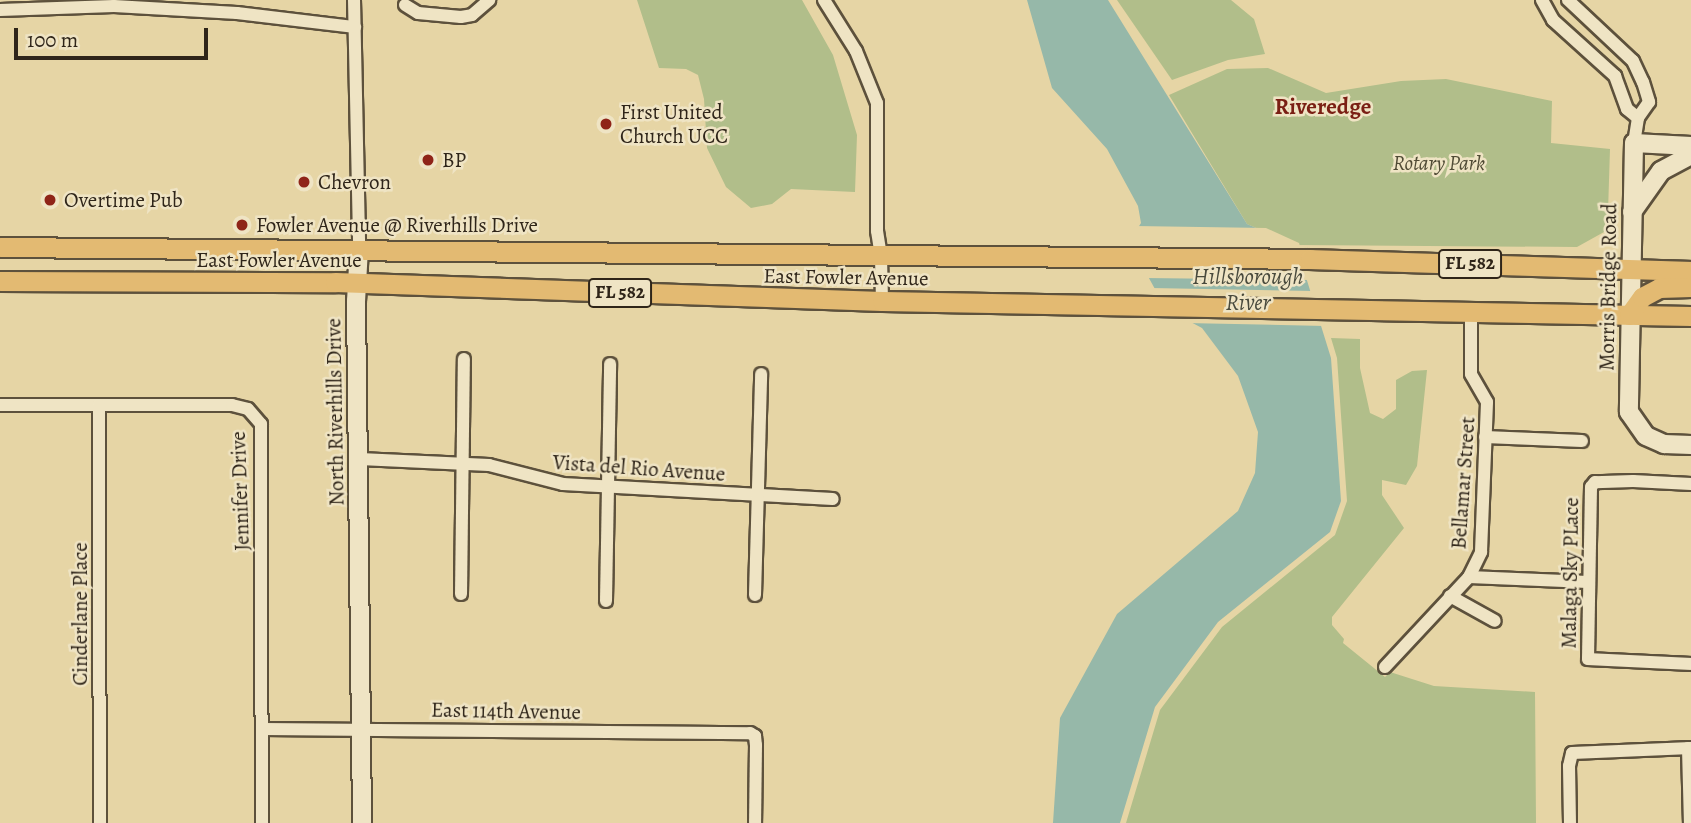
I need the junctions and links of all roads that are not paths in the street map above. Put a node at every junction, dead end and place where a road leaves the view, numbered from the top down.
1 (354, 0) edge
2 (489, 0) edge
3 (824, 0) edge
4 (1542, 0) edge
5 (1567, 0) edge
6 (405, 5) dead end
7 (0, 10) edge
8 (355, 27) junction
9 (1638, 118) junction
10 (1634, 143) junction
11 (1691, 146) edge
12 (1691, 155) edge
13 (1632, 212) junction
14 (0, 247) edge
15 (359, 248) junction
16 (881, 257) junction
17 (1631, 270) junction
18 (1691, 271) edge
19 (0, 281) edge
20 (358, 283) junction
21 (1691, 288) edge
22 (882, 302) junction
23 (1471, 313) junction
24 (1629, 316) junction
25 (1691, 316) edge
26 (464, 359) dead end
27 (610, 364) dead end
28 (761, 374) dead end
29 (0, 405) edge
30 (99, 405) junction
31 (1485, 437) junction
32 (1582, 441) dead end
33 (1691, 445) edge
34 (360, 459) junction
35 (463, 462) junction
36 (1691, 484) edge
37 (609, 488) junction
38 (758, 496) junction
39 (833, 499) dead end
40 (1469, 577) junction
41 (1588, 582) junction
42 (461, 594) dead end
43 (755, 595) dead end
44 (1450, 596) junction
45 (606, 601) dead end
46 (1495, 621) dead end
47 (1691, 664) edge
48 (1385, 667) dead end
49 (263, 729) junction
50 (360, 729) junction
51 (1689, 748) edge
52 (100, 823) edge
53 (261, 823) edge
54 (362, 823) edge
55 (755, 823) edge
56 (1570, 823) edge
57 (1690, 823) edge

1 - 8 street, North Riverhills Drive
2 - 6 street
3 - 16 street
4 - 9 street
5 - 9 street
7 - 8 street
8 - 15 street, North Riverhills Drive
9 - 10 street
10 - 11 street
10 - 13 street, Morris Bridge Road
12 - 13 street
13 - 17 street, Morris Bridge Road
14 - 15 main road, East Fowler Avenue / FL 582
15 - 16 main road, East Fowler Avenue / FL 582
15 - 20 street, North Riverhills Drive
16 - 17 main road, East Fowler Avenue / FL 582
16 - 22 street
17 - 18 main road, East Fowler Avenue / FL 582
17 - 24 street, Morris Bridge Road
19 - 20 main road, East Fowler Avenue / FL 582
20 - 22 main road, East Fowler Avenue / FL 582
20 - 34 street, North Riverhills Drive
21 - 24 main road
22 - 23 main road, East Fowler Avenue / FL 582
23 - 24 main road, East Fowler Avenue / FL 582
23 - 31 street, Bellamar Street
24 - 25 main road, East Fowler Avenue / FL 582
24 - 33 street, Morris Bridge Road
26 - 35 street
27 - 37 street
28 - 38 street
29 - 30 street, Jennifer Drive
30 - 49 street, Jennifer Drive
30 - 52 street, Cinderlane Place
31 - 32 street
31 - 40 street, Bellamar Street
34 - 35 street, Vista del Rio Avenue
34 - 50 street, North Riverhills Drive
35 - 37 street, Vista del Rio Avenue
35 - 42 street
36 - 41 street, Malaga Sky PLace
37 - 38 street, Vista del Rio Avenue
37 - 45 street
38 - 39 street, Vista del Rio Avenue
38 - 43 street
40 - 41 street
40 - 44 street, Bellamar Street
41 - 47 street, Malaga Sky PLace
44 - 46 street
44 - 48 street, Bellamar Street
49 - 50 street, East 114th Avenue
49 - 53 street, Jennifer Drive
50 - 54 street, North Riverhills Drive
50 - 55 street, East 114th Avenue
51 - 56 street
51 - 57 street

